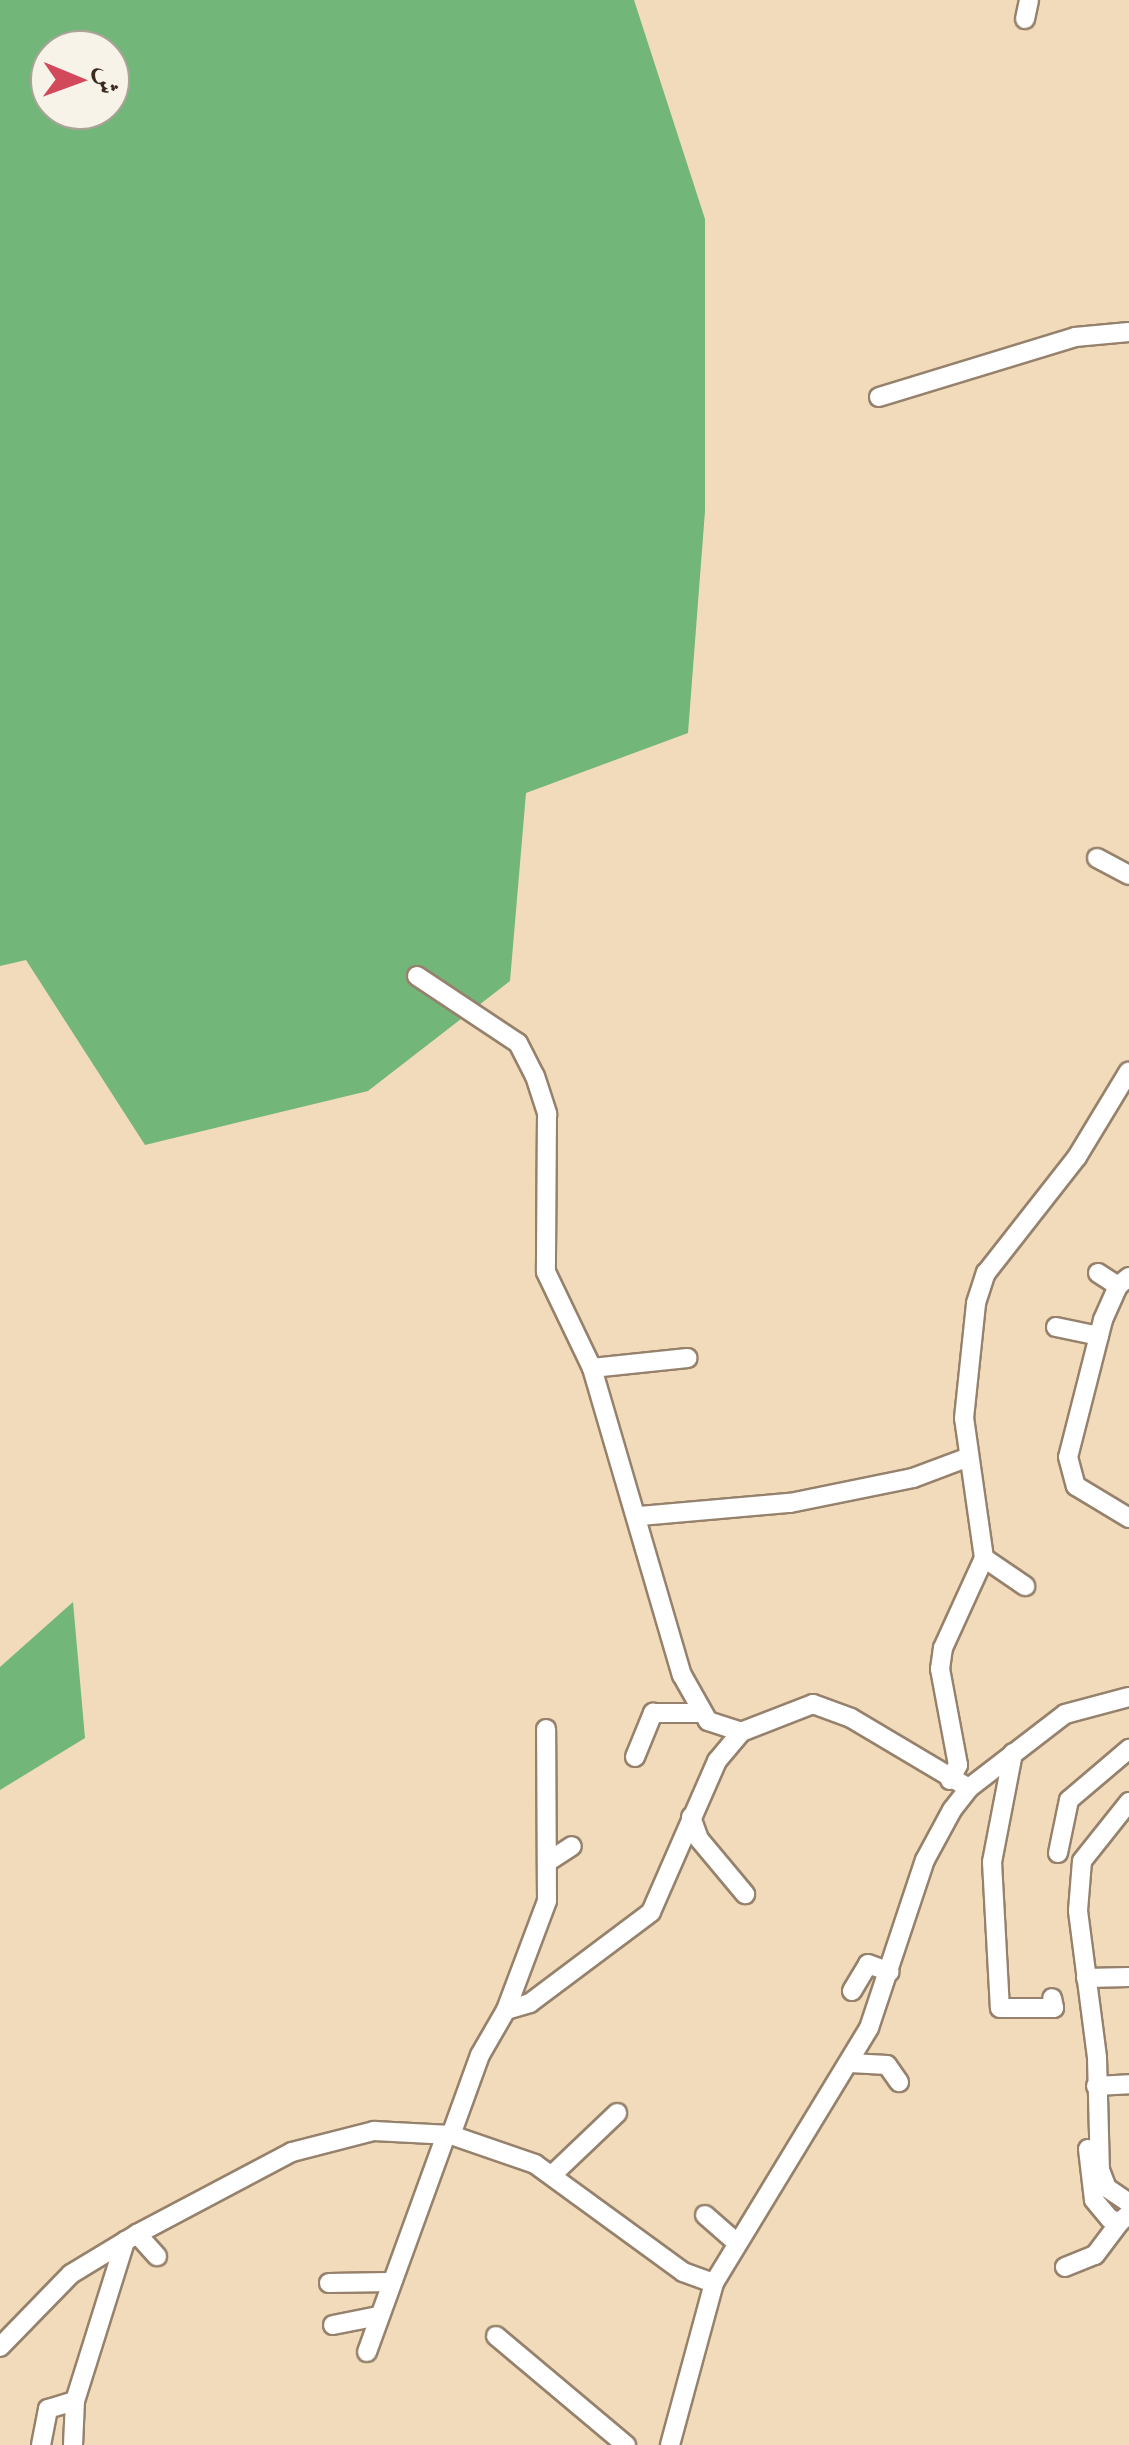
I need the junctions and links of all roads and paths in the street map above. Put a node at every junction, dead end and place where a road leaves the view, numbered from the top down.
1 (1129, 332) edge
2 (879, 396) dead end
3 (1097, 858) dead end
4 (1129, 875) edge
5 (417, 976) dead end
6 (1129, 1071) edge
7 (1098, 1273) dead end
8 (1123, 1282) edge
9 (1056, 1328) dead end
10 (1099, 1336) junction
11 (686, 1358) dead end
12 (592, 1368) junction
13 (969, 1457) junction
14 (640, 1516) junction
15 (1129, 1518) edge
16 (984, 1558) junction
17 (1025, 1586) dead end
18 (1129, 1697) edge
19 (702, 1713) junction
20 (546, 1728) dead end
21 (741, 1732) junction
22 (1129, 1749) edge
23 (1013, 1752) junction
24 (635, 1757) dead end
25 (950, 1780) junction
26 (969, 1788) junction
27 (1129, 1802) edge
28 (691, 1817) junction
29 (572, 1846) dead end
30 (1058, 1853) dead end
31 (549, 1861) junction
32 (745, 1894) dead end
33 (890, 1972) junction
34 (1129, 1977) edge
35 (1086, 1978) junction
36 (852, 1991) dead end
37 (1052, 1998) dead end
38 (506, 2010) junction
39 (1097, 2058) junction
40 (850, 2063) junction
41 (899, 2082) dead end
42 (1129, 2084) edge
43 (1096, 2086) junction
44 (617, 2113) dead end
45 (448, 2135) junction
46 (552, 2175) junction
47 (1129, 2203) edge
48 (705, 2215) dead end
49 (1125, 2218) edge
50 (131, 2237) junction
51 (737, 2244) junction
52 (157, 2256) dead end
53 (1066, 2266) dead end
54 (390, 2282) junction
55 (714, 2283) junction
56 (329, 2284) dead end
57 (379, 2316) junction
58 (333, 2325) dead end
59 (496, 2336) dead end
60 (0, 2347) edge
61 (366, 2352) dead end
62 (75, 2401) junction
63 (676, 2443) edge
64 (41, 2445) edge
65 (72, 2445) edge
66 (626, 2445) edge

1 - 2 street
3 - 4 street
5 - 12 street
6 - 13 street
7 - 8 street
8 - 10 street
9 - 10 street
10 - 15 street
11 - 12 street
12 - 14 street
13 - 14 street
13 - 16 street
14 - 19 street
16 - 17 street
16 - 25 street
18 - 23 street
19 - 21 street
19 - 24 street
20 - 31 street
21 - 25 street
21 - 28 street
22 - 30 street
23 - 26 street
23 - 37 street
25 - 26 street
26 - 33 street
27 - 35 street
28 - 32 street
28 - 38 street
29 - 31 street
31 - 38 street
33 - 36 street
33 - 40 street
34 - 35 street
35 - 39 street
38 - 45 street
39 - 43 street
39 - 49 street
40 - 41 street
40 - 51 street
42 - 43 street
43 - 47 street
44 - 46 street
45 - 46 street
45 - 50 street
45 - 54 street
46 - 55 street
48 - 51 street
49 - 53 street
50 - 52 street
50 - 60 street
50 - 62 street
51 - 55 street
54 - 56 street
54 - 57 street
55 - 63 street
57 - 58 street
57 - 61 street
59 - 66 street
62 - 64 street
62 - 65 street

